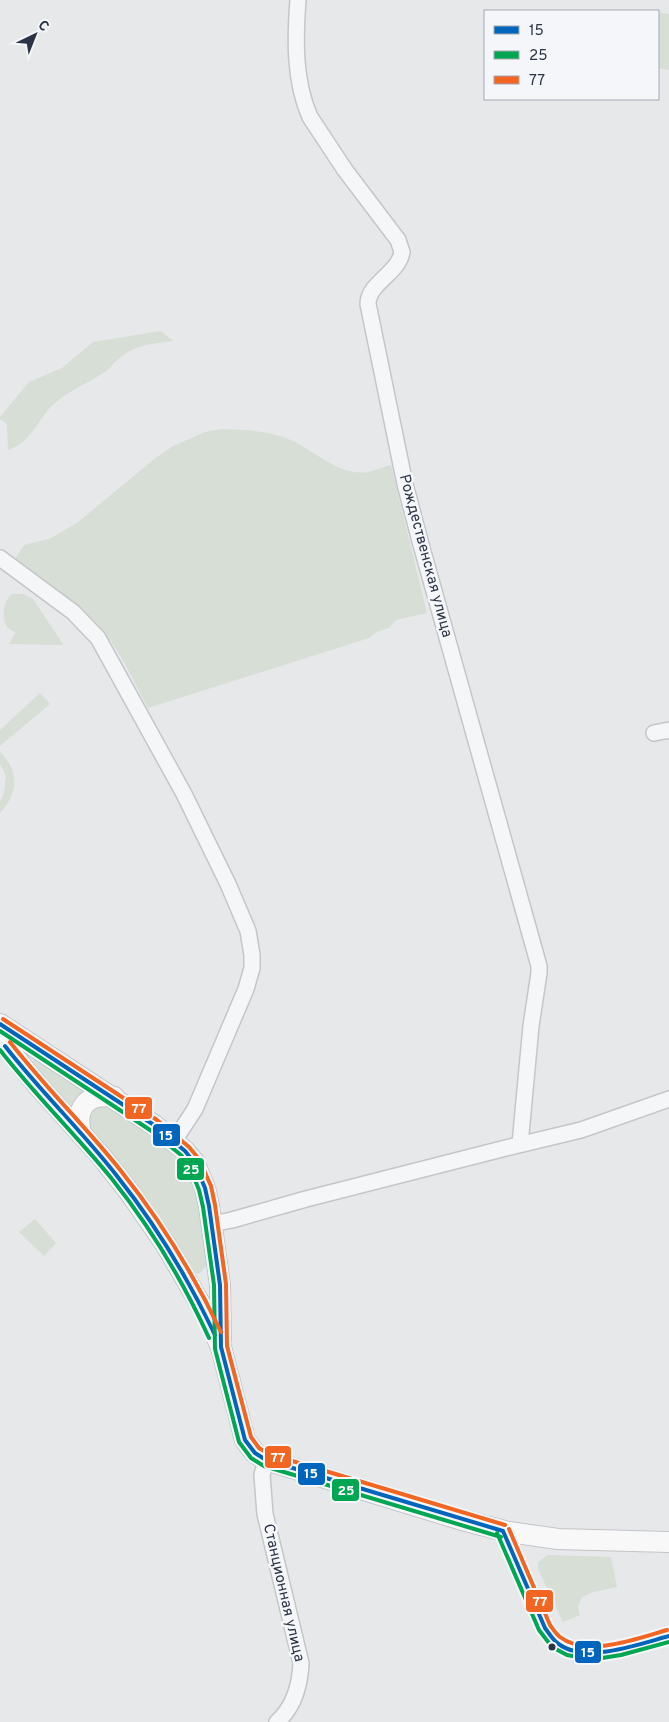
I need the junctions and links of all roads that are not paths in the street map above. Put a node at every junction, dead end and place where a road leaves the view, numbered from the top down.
1 (298, 0) edge
2 (0, 558) edge
3 (669, 730) edge
4 (654, 733) dead end
5 (0, 1024) edge
6 (0, 1039) edge
7 (114, 1098) junction
8 (669, 1099) edge
9 (81, 1134) junction
10 (174, 1141) junction
11 (520, 1144) junction
12 (212, 1224) junction
13 (217, 1257) junction
14 (185, 1277) junction
15 (221, 1347) junction
16 (266, 1460) junction
17 (502, 1531) junction
18 (669, 1542) edge
19 (669, 1636) edge
20 (277, 1722) edge

1 - 11 street, Рождественская улица
2 - 10 street
3 - 4 street
5 - 7 main road
6 - 9 main road
7 - 9 main road
7 - 10 main road
8 - 11 street
9 - 14 main road
10 - 12 main road
11 - 12 street
12 - 13 main road
13 - 14 main road
13 - 15 main road
14 - 15 main road
15 - 16 main road
16 - 17 main road
16 - 20 street, Станционная улица
17 - 18 main road
17 - 19 street

